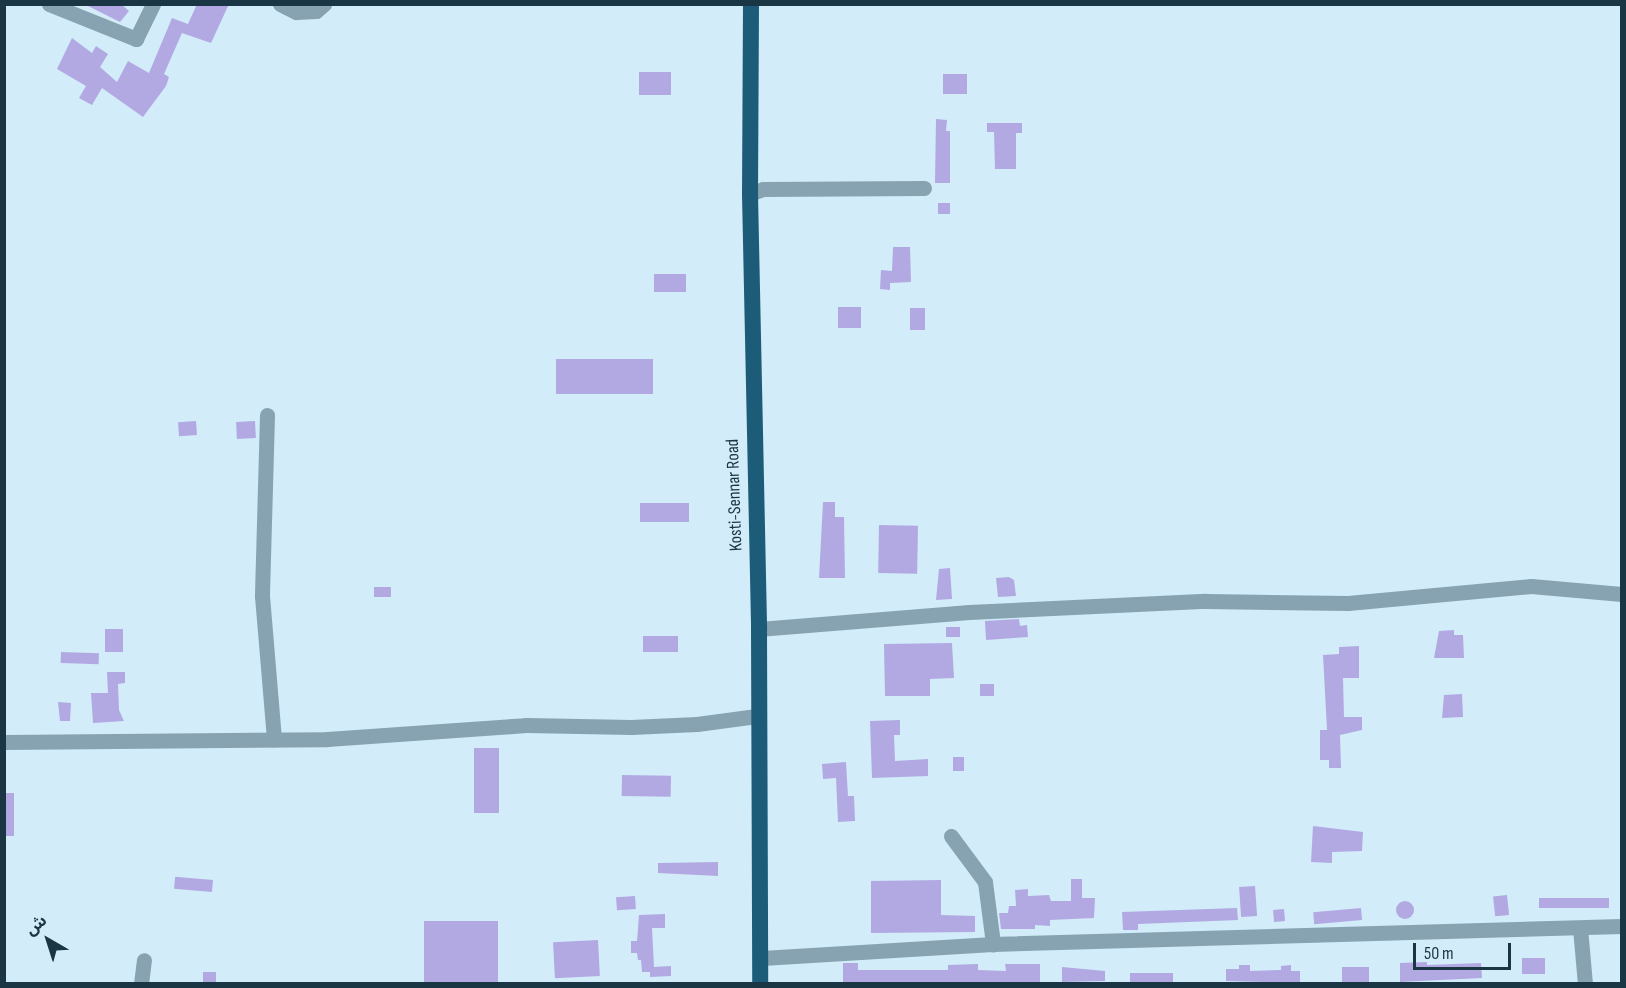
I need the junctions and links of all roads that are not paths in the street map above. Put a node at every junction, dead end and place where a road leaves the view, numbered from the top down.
1 (49, 4) edge
2 (153, 4) edge
3 (280, 4) edge
4 (324, 4) edge
5 (751, 4) edge
6 (924, 188) dead end
7 (750, 194) junction
8 (267, 415) dead end
9 (1622, 594) edge
10 (759, 629) junction
11 (756, 716) junction
12 (274, 740) junction
13 (4, 742) edge
14 (951, 836) dead end
15 (1622, 926) edge
16 (1580, 928) junction
17 (993, 944) junction
18 (762, 958) junction
19 (144, 960) dead end
20 (141, 984) edge
21 (760, 984) edge
22 (1585, 984) edge

1 - 2 street
3 - 4 street
5 - 7 highway, Kosti-Sennar Road
6 - 7 street
7 - 10 highway, Kosti-Sennar Road
8 - 12 street
9 - 10 street
10 - 11 highway, Kosti-Sennar Road
11 - 12 street
11 - 18 highway, Kosti-Sennar Road
12 - 13 street
14 - 17 street
15 - 16 street
16 - 17 street
16 - 22 street
17 - 18 street
18 - 21 highway, Kosti-Sennar Road
19 - 20 street

